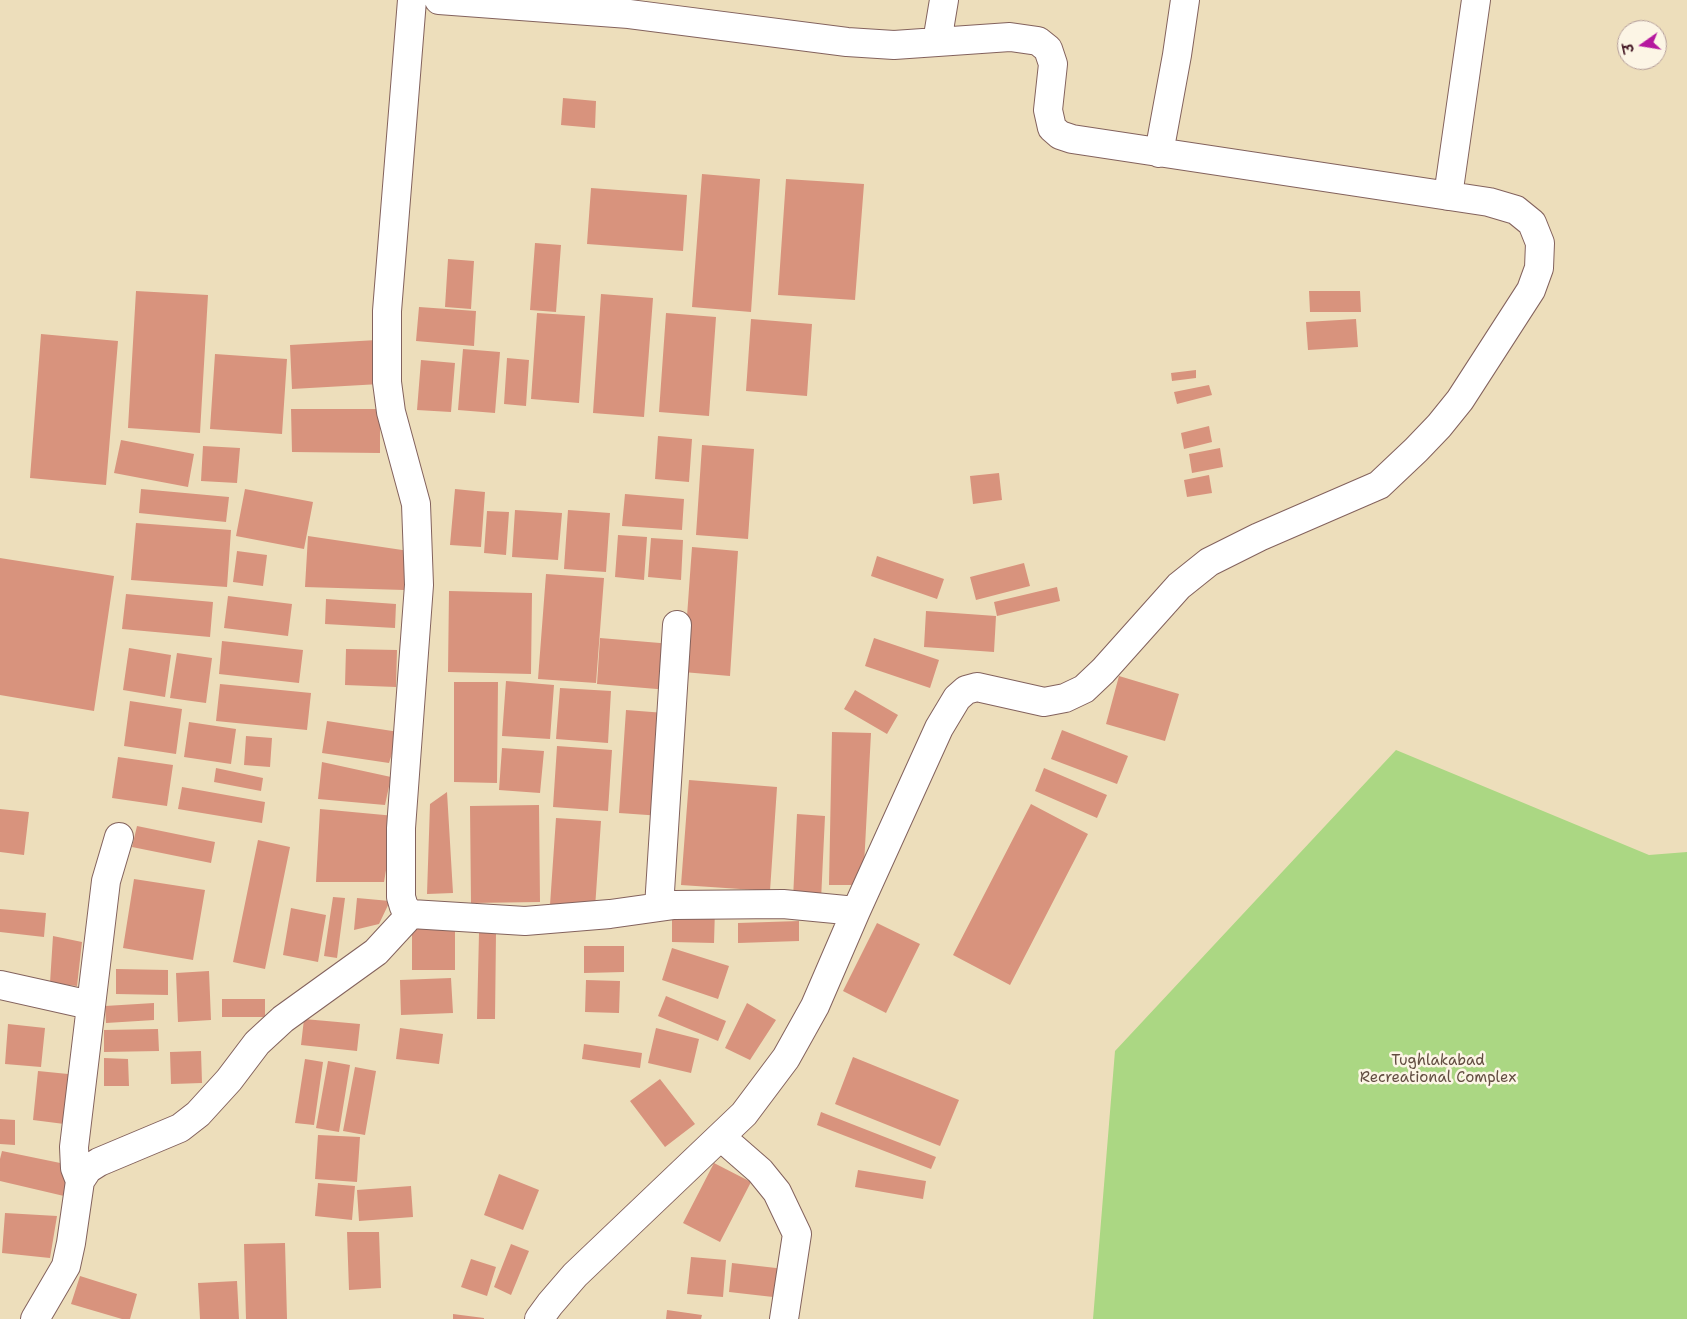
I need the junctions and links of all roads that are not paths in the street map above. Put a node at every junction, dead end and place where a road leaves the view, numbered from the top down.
1 (412, 0) edge
2 (439, 0) edge
3 (944, 0) edge
4 (1185, 0) edge
5 (1476, 0) edge
6 (937, 42) junction
7 (1159, 153) junction
8 (1448, 196) junction
9 (677, 625) dead end
10 (119, 837) dead end
11 (659, 908) junction
12 (856, 912) junction
13 (411, 914) junction
14 (0, 985) edge
15 (90, 1005) junction
16 (721, 1137) junction
17 (80, 1181) junction
18 (35, 1319) edge
19 (539, 1319) edge
20 (784, 1319) edge

1 - 13 street
2 - 6 street
3 - 6 street
4 - 7 street
5 - 8 street
6 - 7 street
7 - 8 street
8 - 12 street
9 - 11 street
10 - 15 street
11 - 12 street
11 - 13 street
12 - 16 street
13 - 17 street
14 - 15 street
15 - 17 street
16 - 19 street
16 - 20 street
17 - 18 street

